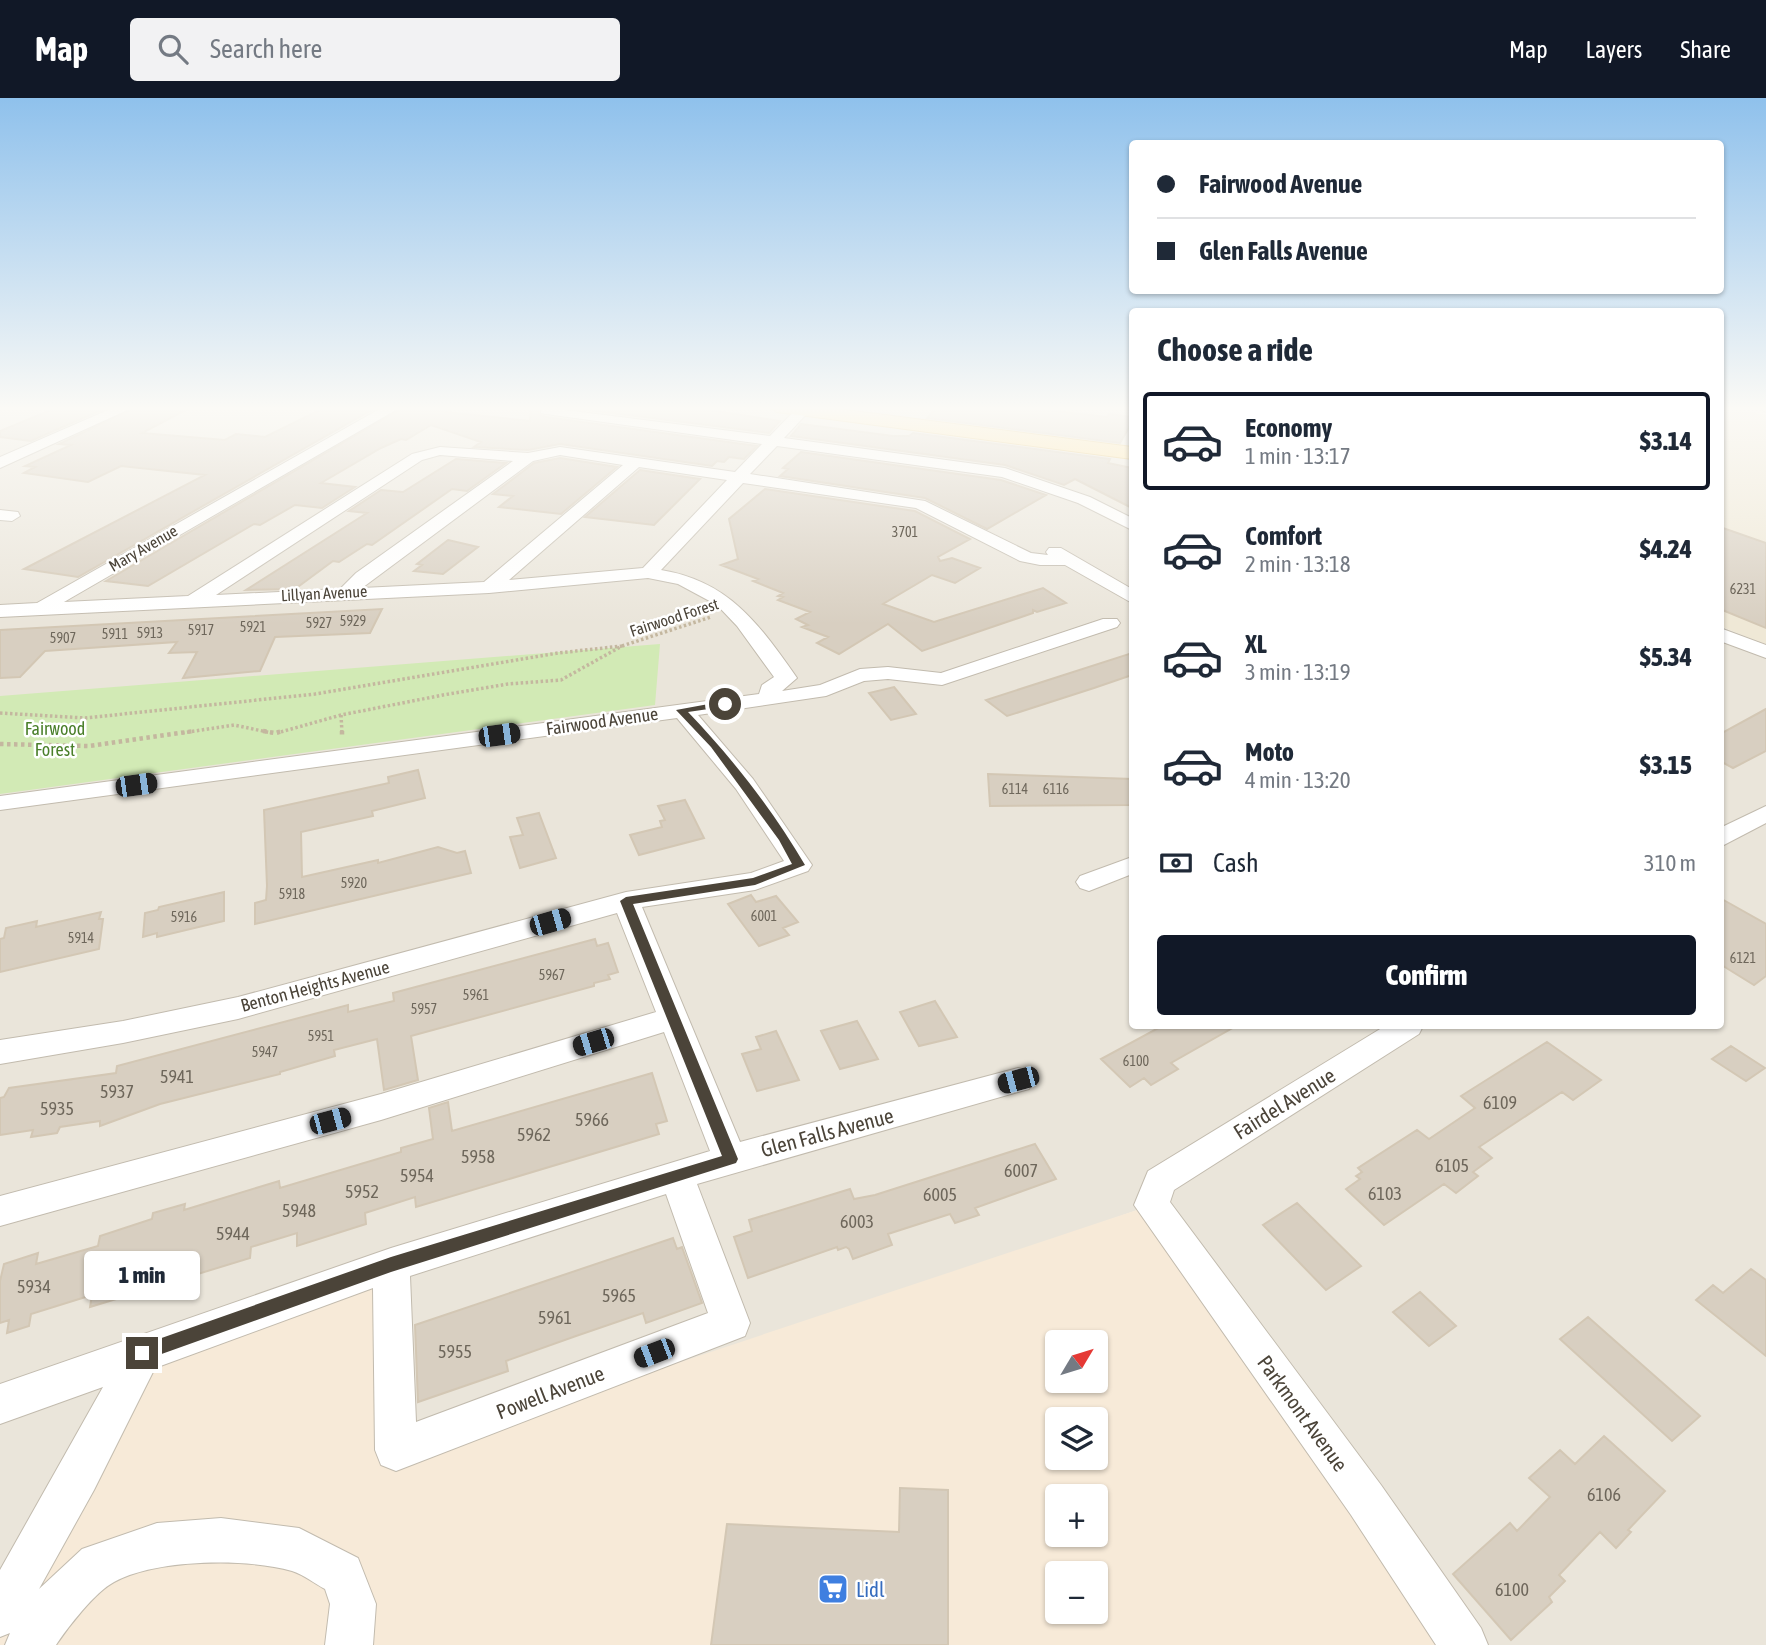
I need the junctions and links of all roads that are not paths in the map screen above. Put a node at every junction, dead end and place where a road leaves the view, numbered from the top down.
1 (267, 479) edge
2 (382, 479) edge
3 (502, 479) edge
4 (616, 479) edge
5 (740, 479) edge
6 (756, 479) edge
7 (1023, 479) edge
8 (1129, 523) edge
9 (1044, 546) dead end
10 (1068, 560) junction
11 (648, 573) junction
12 (489, 587) junction
13 (347, 592) junction
14 (1129, 595) edge
15 (194, 600) junction
16 (41, 607) junction
17 (0, 611) edge
18 (1110, 623) dead end
19 (1724, 635) edge
20 (1762, 648) edge
21 (770, 698) junction
22 (681, 710) junction
23 (0, 803) edge
24 (1766, 813) edge
25 (1724, 837) edge
26 (1129, 866) edge
27 (1089, 882) dead end
28 (626, 901) junction
29 (673, 1018) junction
30 (1403, 1029) edge
31 (0, 1052) edge
32 (1018, 1080) dead end
33 (730, 1159) junction
34 (677, 1175) junction
35 (1160, 1181) joint
36 (0, 1211) edge
37 (391, 1265) junction
38 (142, 1353) junction
39 (0, 1404) edge
40 (0, 1614) edge
41 (29, 1645) edge
42 (349, 1645) edge
43 (1464, 1645) edge

1 - 16 street, Mary Avenue
2 - 15 street
3 - 13 street
4 - 12 street
5 - 11 street
6 - 10 street
7 - 8 street
9 - 10 street
10 - 14 street
11 - 12 street, Lillyan Avenue
11 - 21 street
12 - 13 street, Lillyan Avenue
13 - 15 street, Lillyan Avenue
15 - 16 street, Lillyan Avenue
16 - 17 street, Lillyan Avenue
18 - 21 street, Fairwood Avenue
19 - 20 street
21 - 22 street, Fairwood Avenue
22 - 23 street, Fairwood Avenue
22 - 28 street, Benton Heights Avenue
24 - 25 street
26 - 27 street
28 - 29 street
28 - 31 street, Benton Heights Avenue
29 - 33 street
29 - 36 street
30 - 35 street, Fairdel Avenue
32 - 33 street, Glen Falls Avenue
33 - 34 street, Glen Falls Avenue
34 - 37 street, Glen Falls Avenue
34 - 37 street, Powell Avenue
35 - 43 street, Parkmont Avenue
37 - 38 street, Glen Falls Avenue
38 - 39 street, Glen Falls Avenue
38 - 40 street
41 - 42 street

